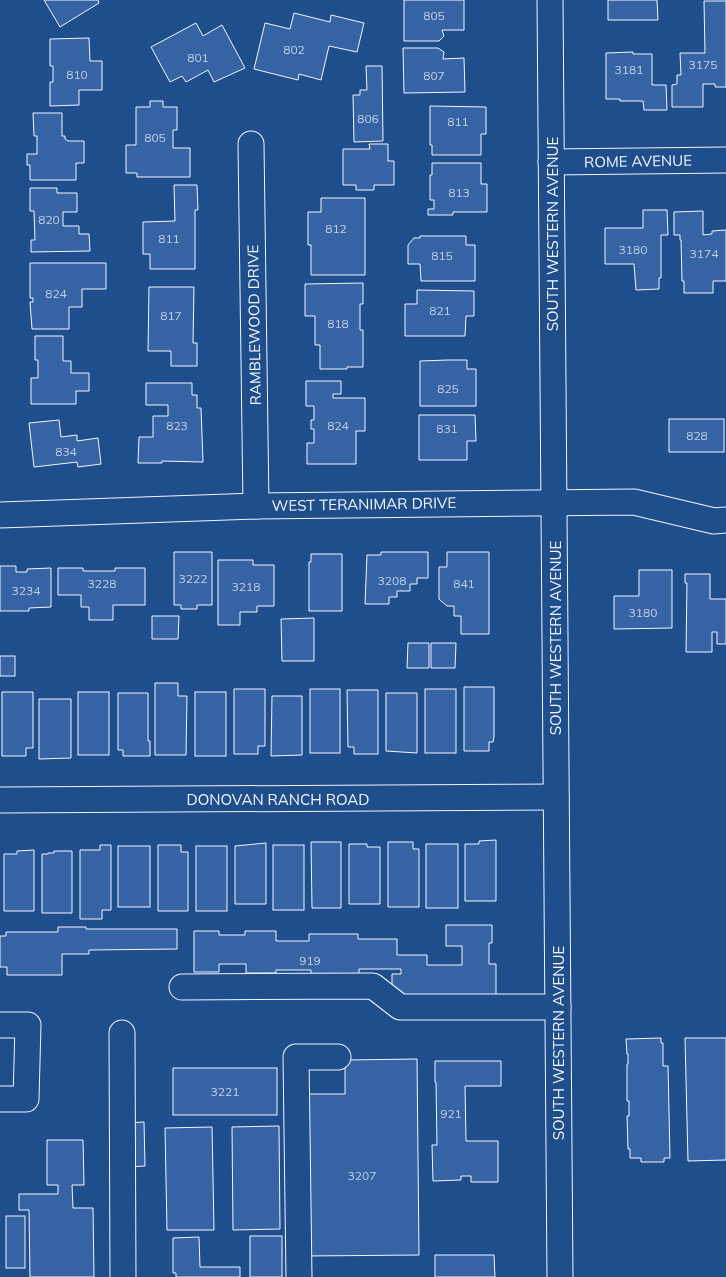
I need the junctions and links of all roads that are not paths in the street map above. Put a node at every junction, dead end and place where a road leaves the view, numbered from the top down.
1 (550, 0) edge
2 (251, 144) dead end
3 (726, 160) edge
4 (551, 162) junction
5 (554, 502) junction
6 (256, 506) junction
7 (0, 515) edge
8 (726, 520) edge
9 (556, 797) junction
10 (0, 800) edge
11 (182, 987) dead end
12 (558, 1006) junction
13 (0, 1025) edge
14 (122, 1033) dead end
15 (338, 1056) dead end
16 (0, 1099) edge
17 (123, 1277) edge
18 (299, 1277) edge
19 (560, 1277) edge

1 - 4 street, SOUTH WESTERN AVENUE
2 - 6 street, RAMBLEWOOD DRIVE
3 - 4 street, ROME AVENUE
4 - 5 street, SOUTH WESTERN AVENUE
5 - 6 street, WEST TERANIMAR DRIVE
5 - 8 street, WEST TERANIMAR DRIVE
5 - 9 street, SOUTH WESTERN AVENUE
6 - 7 street, WEST TERANIMAR DRIVE
9 - 10 street, DONOVAN RANCH ROAD
9 - 12 street, SOUTH WESTERN AVENUE
11 - 12 street
12 - 19 street, SOUTH WESTERN AVENUE
13 - 16 street
14 - 17 street
15 - 18 street

